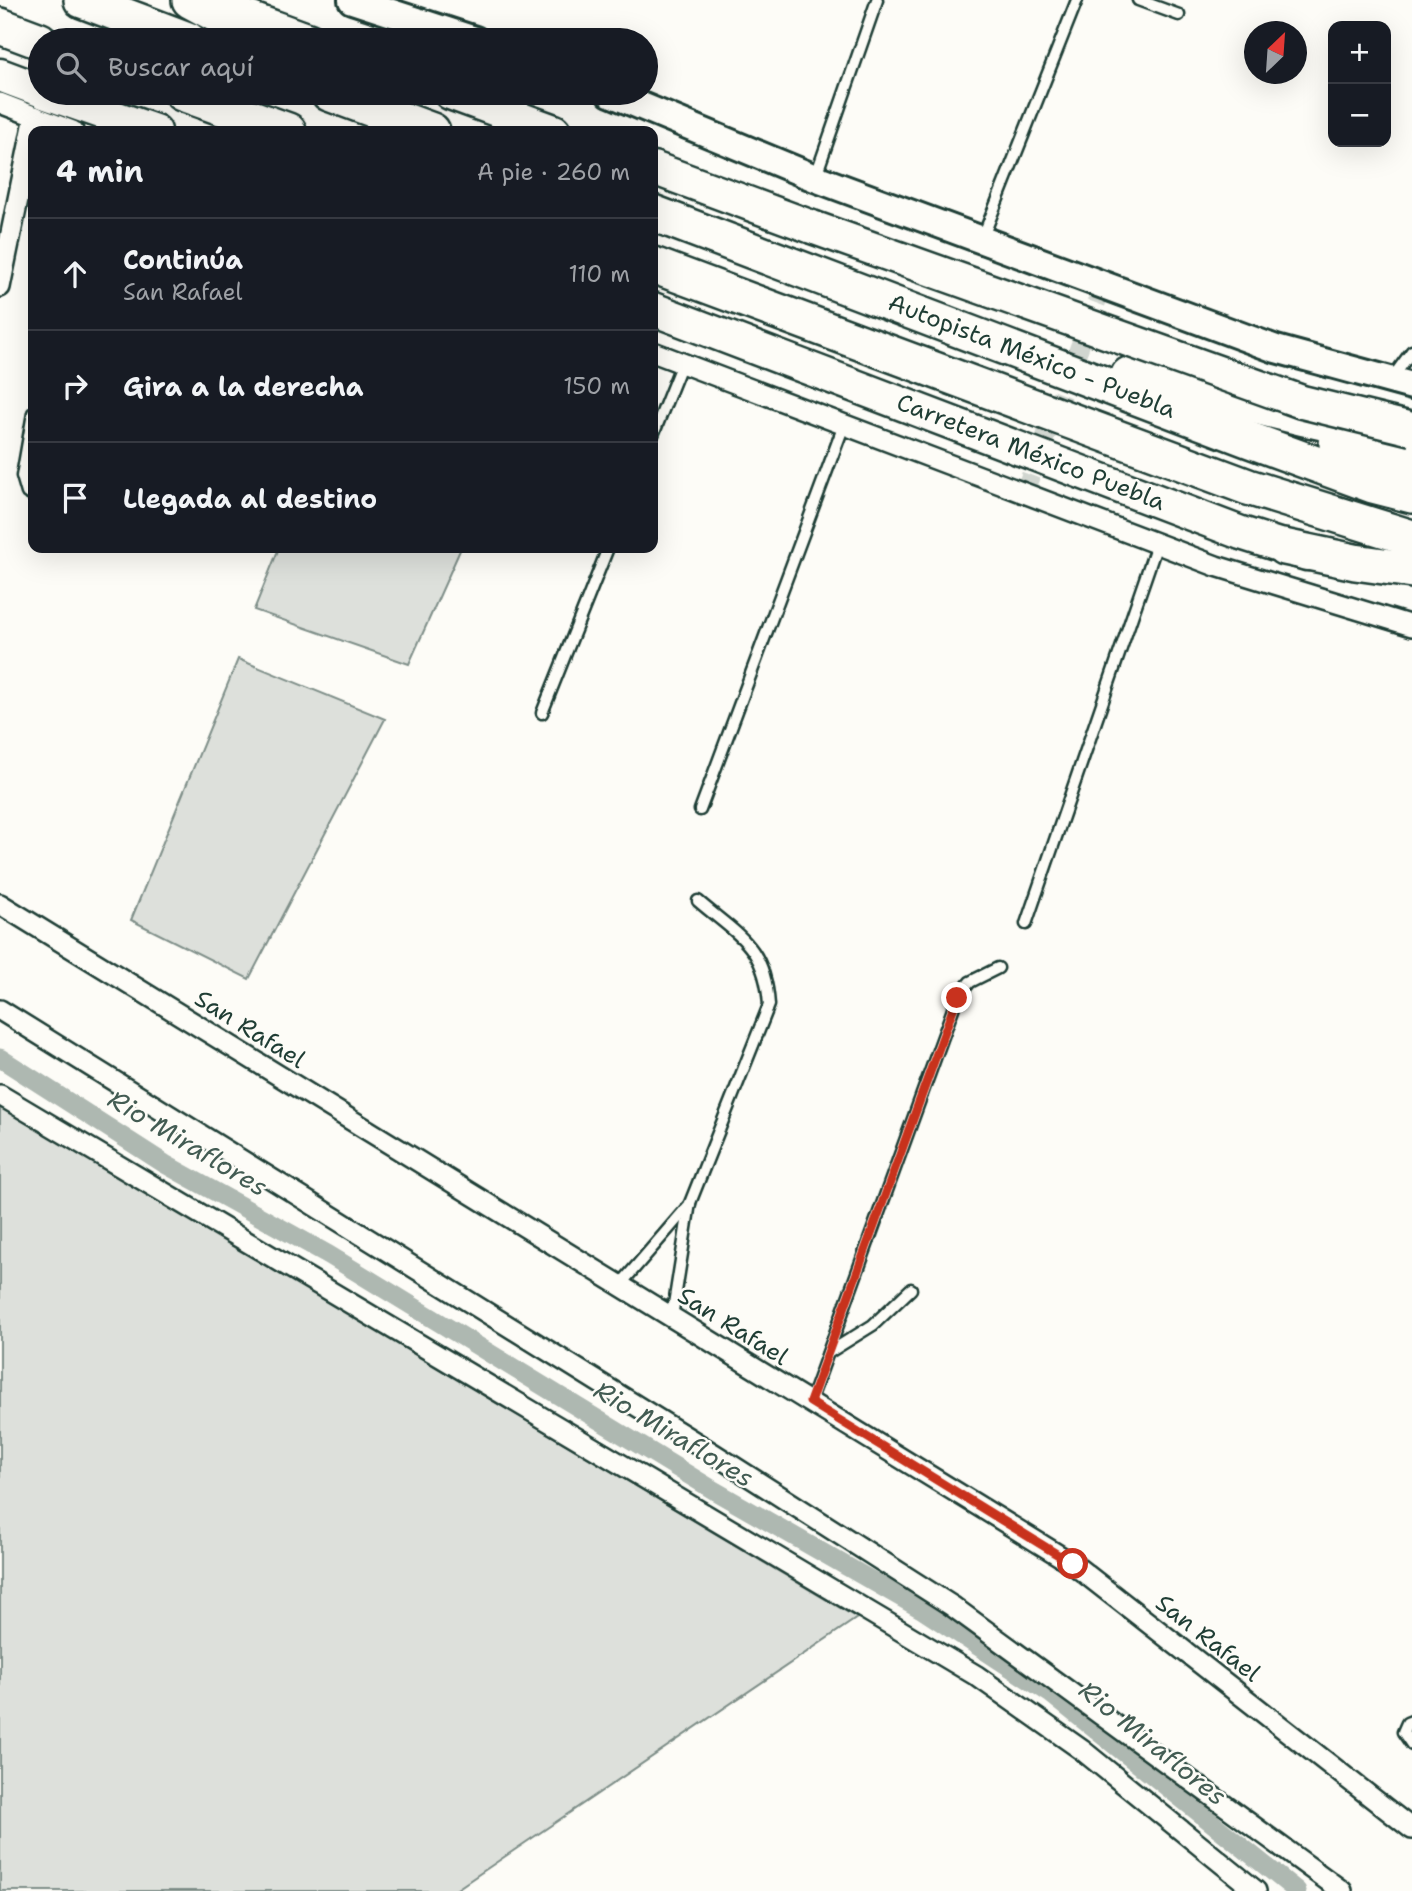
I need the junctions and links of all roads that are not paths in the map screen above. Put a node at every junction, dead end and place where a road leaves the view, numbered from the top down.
1 (82, 0) edge
2 (190, 0) edge
3 (201, 0) edge
4 (352, 0) edge
5 (877, 0) edge
6 (1077, 0) edge
7 (1138, 0) edge
8 (1179, 15) dead end
9 (0, 26) edge
10 (156, 28) edge
11 (242, 28) edge
12 (277, 28) edge
13 (438, 28) edge
14 (28, 36) edge
15 (0, 75) edge
16 (28, 92) edge
17 (28, 101) edge
18 (0, 103) edge
19 (39, 105) edge
20 (45, 105) edge
21 (59, 105) edge
22 (179, 105) edge
23 (215, 105) edge
24 (362, 105) edge
25 (383, 105) edge
26 (483, 105) edge
27 (639, 105) edge
28 (34, 126) edge
29 (69, 126) edge
30 (136, 126) edge
31 (219, 126) edge
32 (274, 126) edge
33 (418, 126) edge
34 (423, 126) edge
35 (540, 126) edge
36 (28, 156) edge
37 (658, 170) edge
38 (815, 178) junction
39 (658, 215) edge
40 (982, 240) junction
41 (658, 267) edge
42 (0, 287) edge
43 (658, 311) edge
44 (1412, 351) edge
45 (658, 354) edge
46 (1039, 358) junction
47 (682, 363) junction
48 (1401, 383) edge
49 (658, 423) edge
50 (844, 425) junction
51 (1412, 429) edge
52 (1412, 439) edge
53 (1250, 440) junction
54 (28, 442) edge
55 (1412, 461) edge
56 (1248, 487) junction
57 (28, 494) edge
58 (1412, 495) edge
59 (1412, 538) edge
60 (1157, 544) junction
61 (1284, 547) junction
62 (606, 553) edge
63 (1412, 557) edge
64 (1412, 570) edge
65 (1412, 586) edge
66 (1412, 626) edge
67 (542, 713) dead end
68 (700, 810) dead end
69 (698, 901) dead end
70 (0, 904) edge
71 (1026, 924) dead end
72 (998, 968) dead end
73 (0, 1010) edge
74 (0, 1095) edge
75 (690, 1203) junction
76 (620, 1285) junction
77 (911, 1289) dead end
78 (672, 1317) junction
79 (828, 1353) junction
80 (810, 1402) junction
81 (1412, 1721) edge
82 (1412, 1745) edge
83 (1412, 1829) edge
84 (1256, 1891) edge
85 (1342, 1891) edge

1 - 10 highway
2 - 11 highway
3 - 12 highway
4 - 13 main road
5 - 38 lane
6 - 40 lane
7 - 8 lane
9 - 14 highway
15 - 16 highway
17 - 18 street
19 - 28 street
20 - 29 street
21 - 30 highway
22 - 31 highway
23 - 32 highway
24 - 33 highway
25 - 34 highway
26 - 35 highway
27 - 38 main road
36 - 42 street
37 - 51 highway, bridge
38 - 40 main road
39 - 46 highway, Autopista México - Puebla
40 - 48 main road
41 - 56 highway, Autopista México - Puebla
43 - 61 highway, Carretera México Puebla
44 - 48 lane
45 - 47 street
46 - 52 highway
46 - 53 highway, Autopista México - Puebla
47 - 49 lane
47 - 50 street
50 - 60 street
50 - 68 lane
53 - 55 highway
53 - 58 highway, Autopista México - Puebla
54 - 57 lane
56 - 59 highway, Autopista México - Puebla
56 - 63 highway
60 - 66 street
60 - 71 lane
61 - 64 highway
61 - 65 highway, Carretera México Puebla
62 - 67 lane
69 - 75 lane
70 - 76 street, San Rafael
72 - 79 lane
73 - 85 street
74 - 84 street
75 - 76 lane
75 - 78 lane
76 - 78 street, San Rafael
77 - 79 lane
78 - 80 street, San Rafael
79 - 80 lane
80 - 83 street, San Rafael
81 - 82 lane

